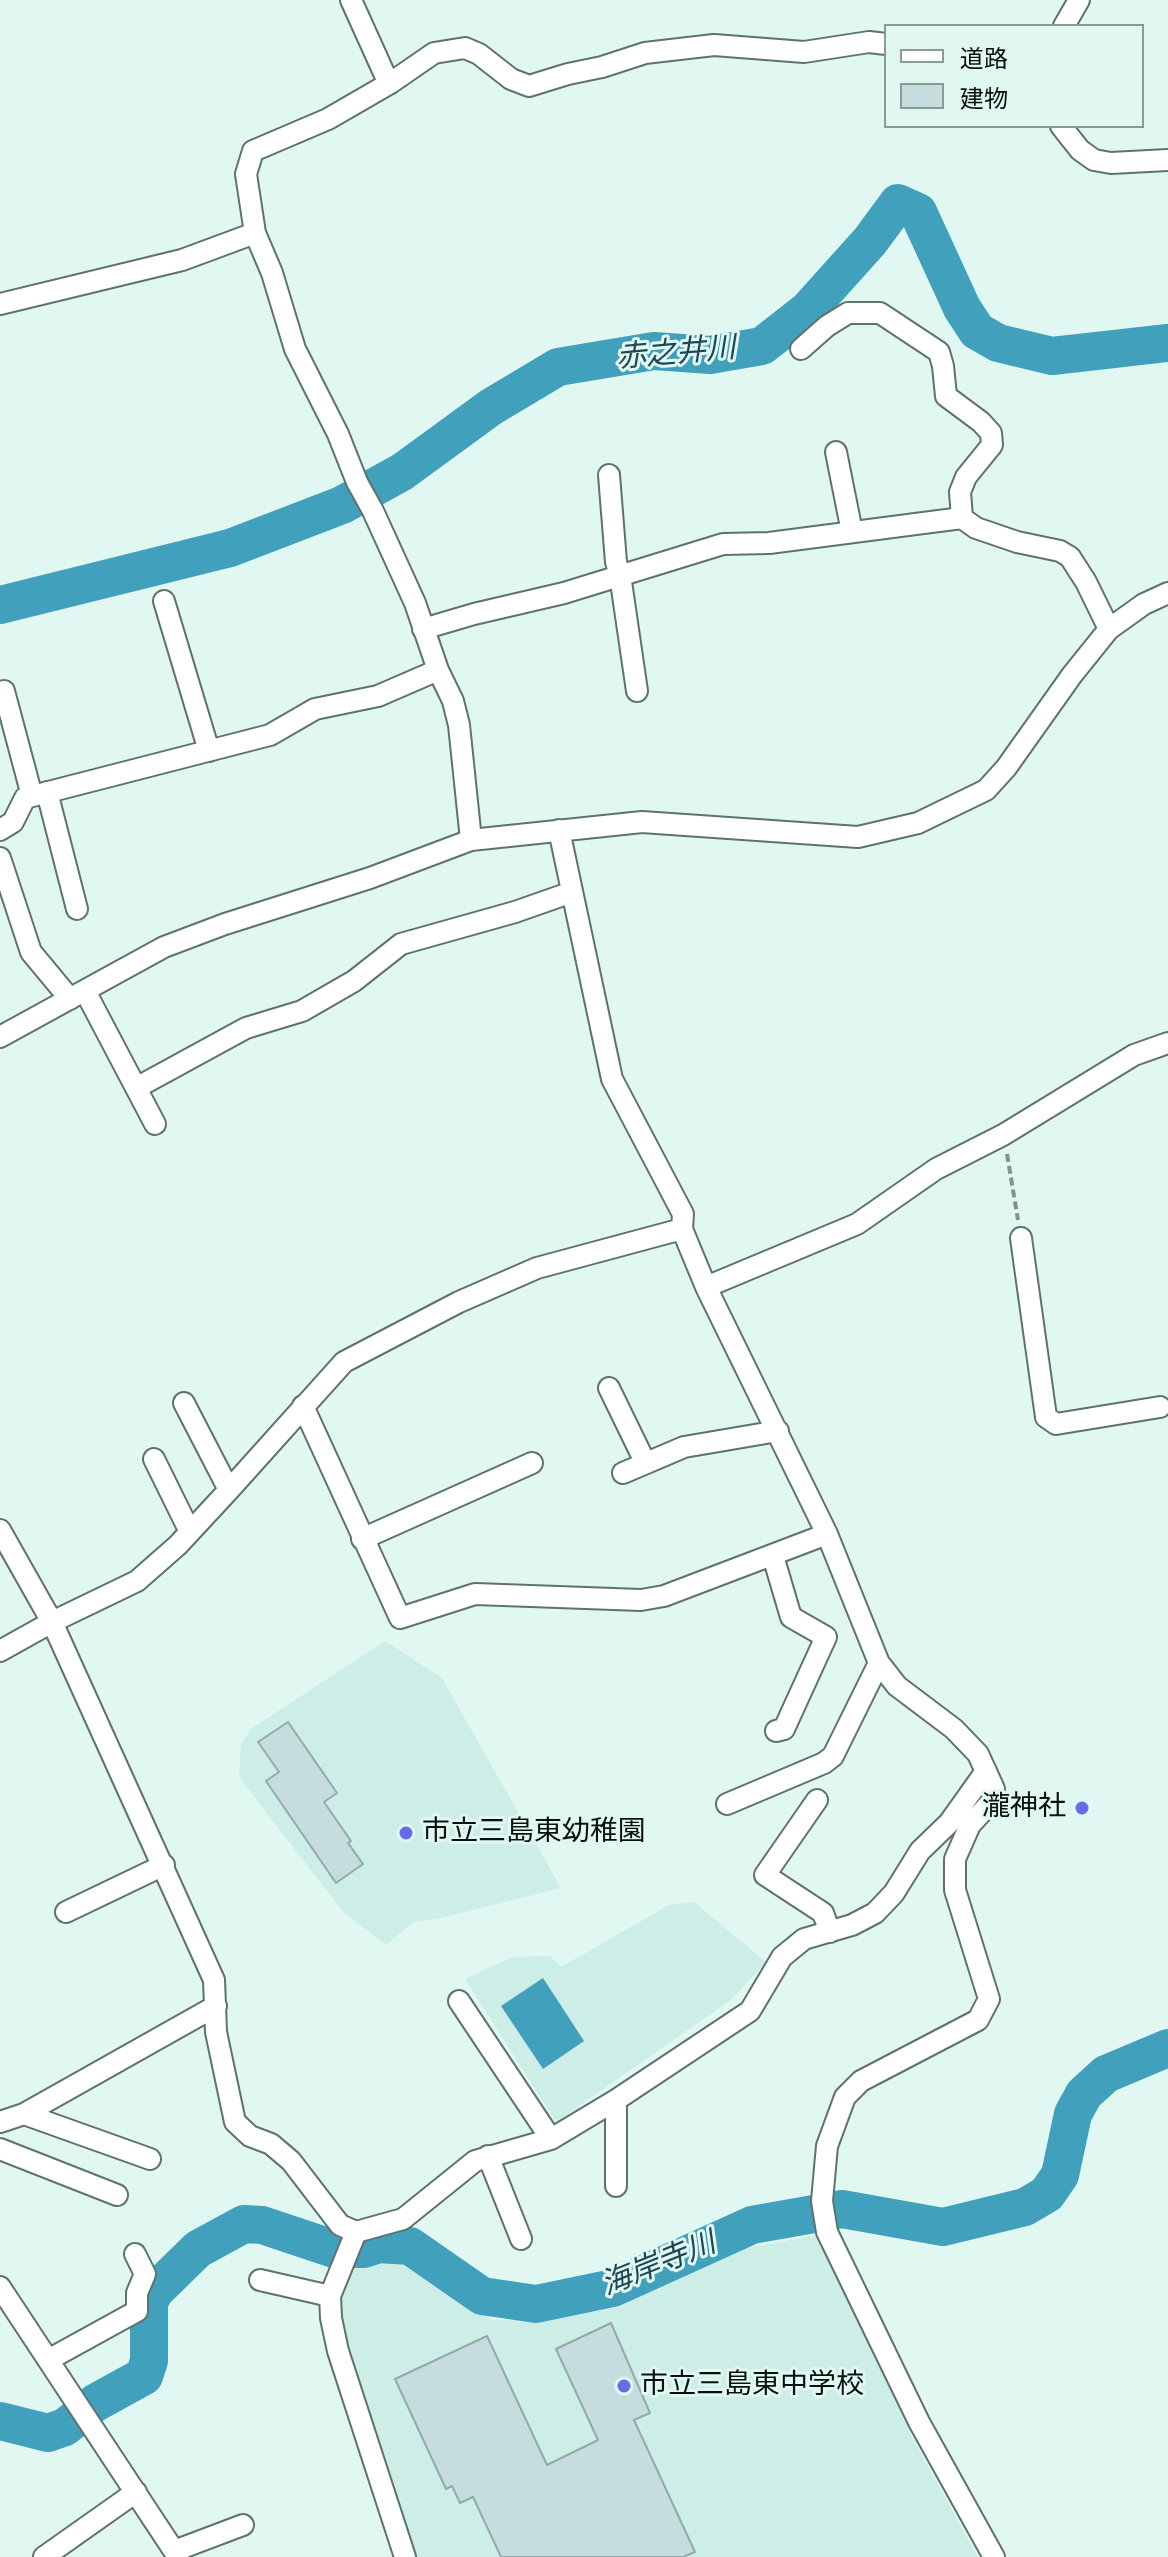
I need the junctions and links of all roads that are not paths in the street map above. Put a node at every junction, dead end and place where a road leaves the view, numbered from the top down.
1 (351, 0) edge
2 (1079, 0) edge
3 (1065, 24) edge
4 (884, 44) edge
5 (389, 84) junction
6 (1063, 128) edge
7 (1168, 160) edge
8 (255, 233) junction
9 (0, 304) edge
10 (801, 349) dead end
11 (836, 452) dead end
12 (609, 475) dead end
13 (962, 518) junction
14 (852, 532) junction
15 (620, 575) junction
16 (1168, 593) edge
17 (164, 601) dead end
18 (423, 629) junction
19 (1109, 629) junction
20 (438, 670) junction
21 (4, 691) dead end
22 (637, 691) dead end
23 (209, 751) junction
24 (40, 794) junction
25 (0, 830) edge
26 (559, 830) junction
27 (471, 840) junction
28 (0, 858) edge
29 (572, 892) junction
30 (77, 909) dead end
31 (78, 995) junction
32 (0, 1037) edge
33 (1168, 1043) edge
34 (136, 1088) junction
35 (155, 1124) dead end
36 (682, 1229) junction
37 (1021, 1238) road end
38 (706, 1287) junction
39 (609, 1388) dead end
40 (184, 1403) dead end
41 (303, 1406) junction
42 (1160, 1407) dead end
43 (778, 1431) junction
44 (154, 1459) dead end
45 (645, 1462) junction
46 (532, 1463) dead end
47 (623, 1473) dead end
48 (229, 1490) junction
49 (0, 1530) edge
50 (190, 1532) junction
51 (827, 1534) junction
52 (362, 1539) junction
53 (773, 1556) junction
54 (52, 1622) junction
55 (0, 1651) edge
56 (879, 1663) junction
57 (776, 1731) dead end
58 (986, 1771) junction
59 (817, 1800) dead end
60 (727, 1804) dead end
61 (164, 1865) junction
62 (66, 1912) dead end
63 (830, 1932) junction
64 (459, 2001) dead end
65 (216, 2006) junction
66 (616, 2100) junction
67 (24, 2114) junction
68 (0, 2122) edge
69 (551, 2139) junction
70 (0, 2149) edge
71 (488, 2156) junction
72 (150, 2159) dead end
73 (616, 2186) dead end
74 (117, 2195) dead end
75 (354, 2237) junction
76 (521, 2239) dead end
77 (135, 2254) dead end
78 (260, 2280) dead end
79 (0, 2287) edge
80 (330, 2296) junction
81 (48, 2360) junction
82 (136, 2492) junction
83 (243, 2525) dead end
84 (176, 2554) edge
85 (44, 2557) edge
86 (405, 2557) edge
87 (994, 2557) edge

1 - 5 street
2 - 3 street
4 - 5 street
5 - 8 street
6 - 7 street
8 - 9 street
8 - 18 street
10 - 13 street
11 - 14 street
12 - 15 street
13 - 14 street
13 - 19 street
14 - 15 street
15 - 18 street
15 - 22 street
16 - 19 street
17 - 23 street
18 - 20 street
19 - 26 street
20 - 23 street
20 - 27 street
21 - 24 street
23 - 24 street
24 - 25 street
24 - 30 street
26 - 27 street
26 - 29 street
27 - 31 street
28 - 31 street
29 - 34 street
29 - 36 street
31 - 32 street
31 - 34 street
33 - 38 street
34 - 35 street
36 - 38 street
36 - 41 street
37 - 42 street
38 - 43 street
39 - 45 street
40 - 48 street
41 - 48 street
41 - 52 street
43 - 45 street
43 - 51 street
44 - 50 street
45 - 47 street
46 - 52 street
48 - 50 street
49 - 54 street
50 - 54 street
51 - 53 street
51 - 56 street
52 - 53 street
53 - 57 street
54 - 55 street
54 - 61 street
56 - 58 street
56 - 60 street
58 - 63 street
58 - 87 street
59 - 63 street
61 - 62 street
61 - 65 street
63 - 66 street
64 - 69 street
65 - 67 street
65 - 75 street
66 - 69 street
66 - 73 street
67 - 68 street
67 - 72 street
69 - 71 street
70 - 74 street
71 - 75 street
71 - 76 street
75 - 80 street
77 - 81 street
78 - 80 street
79 - 81 street
80 - 86 street
81 - 82 street
82 - 84 street
82 - 85 street
83 - 84 street

